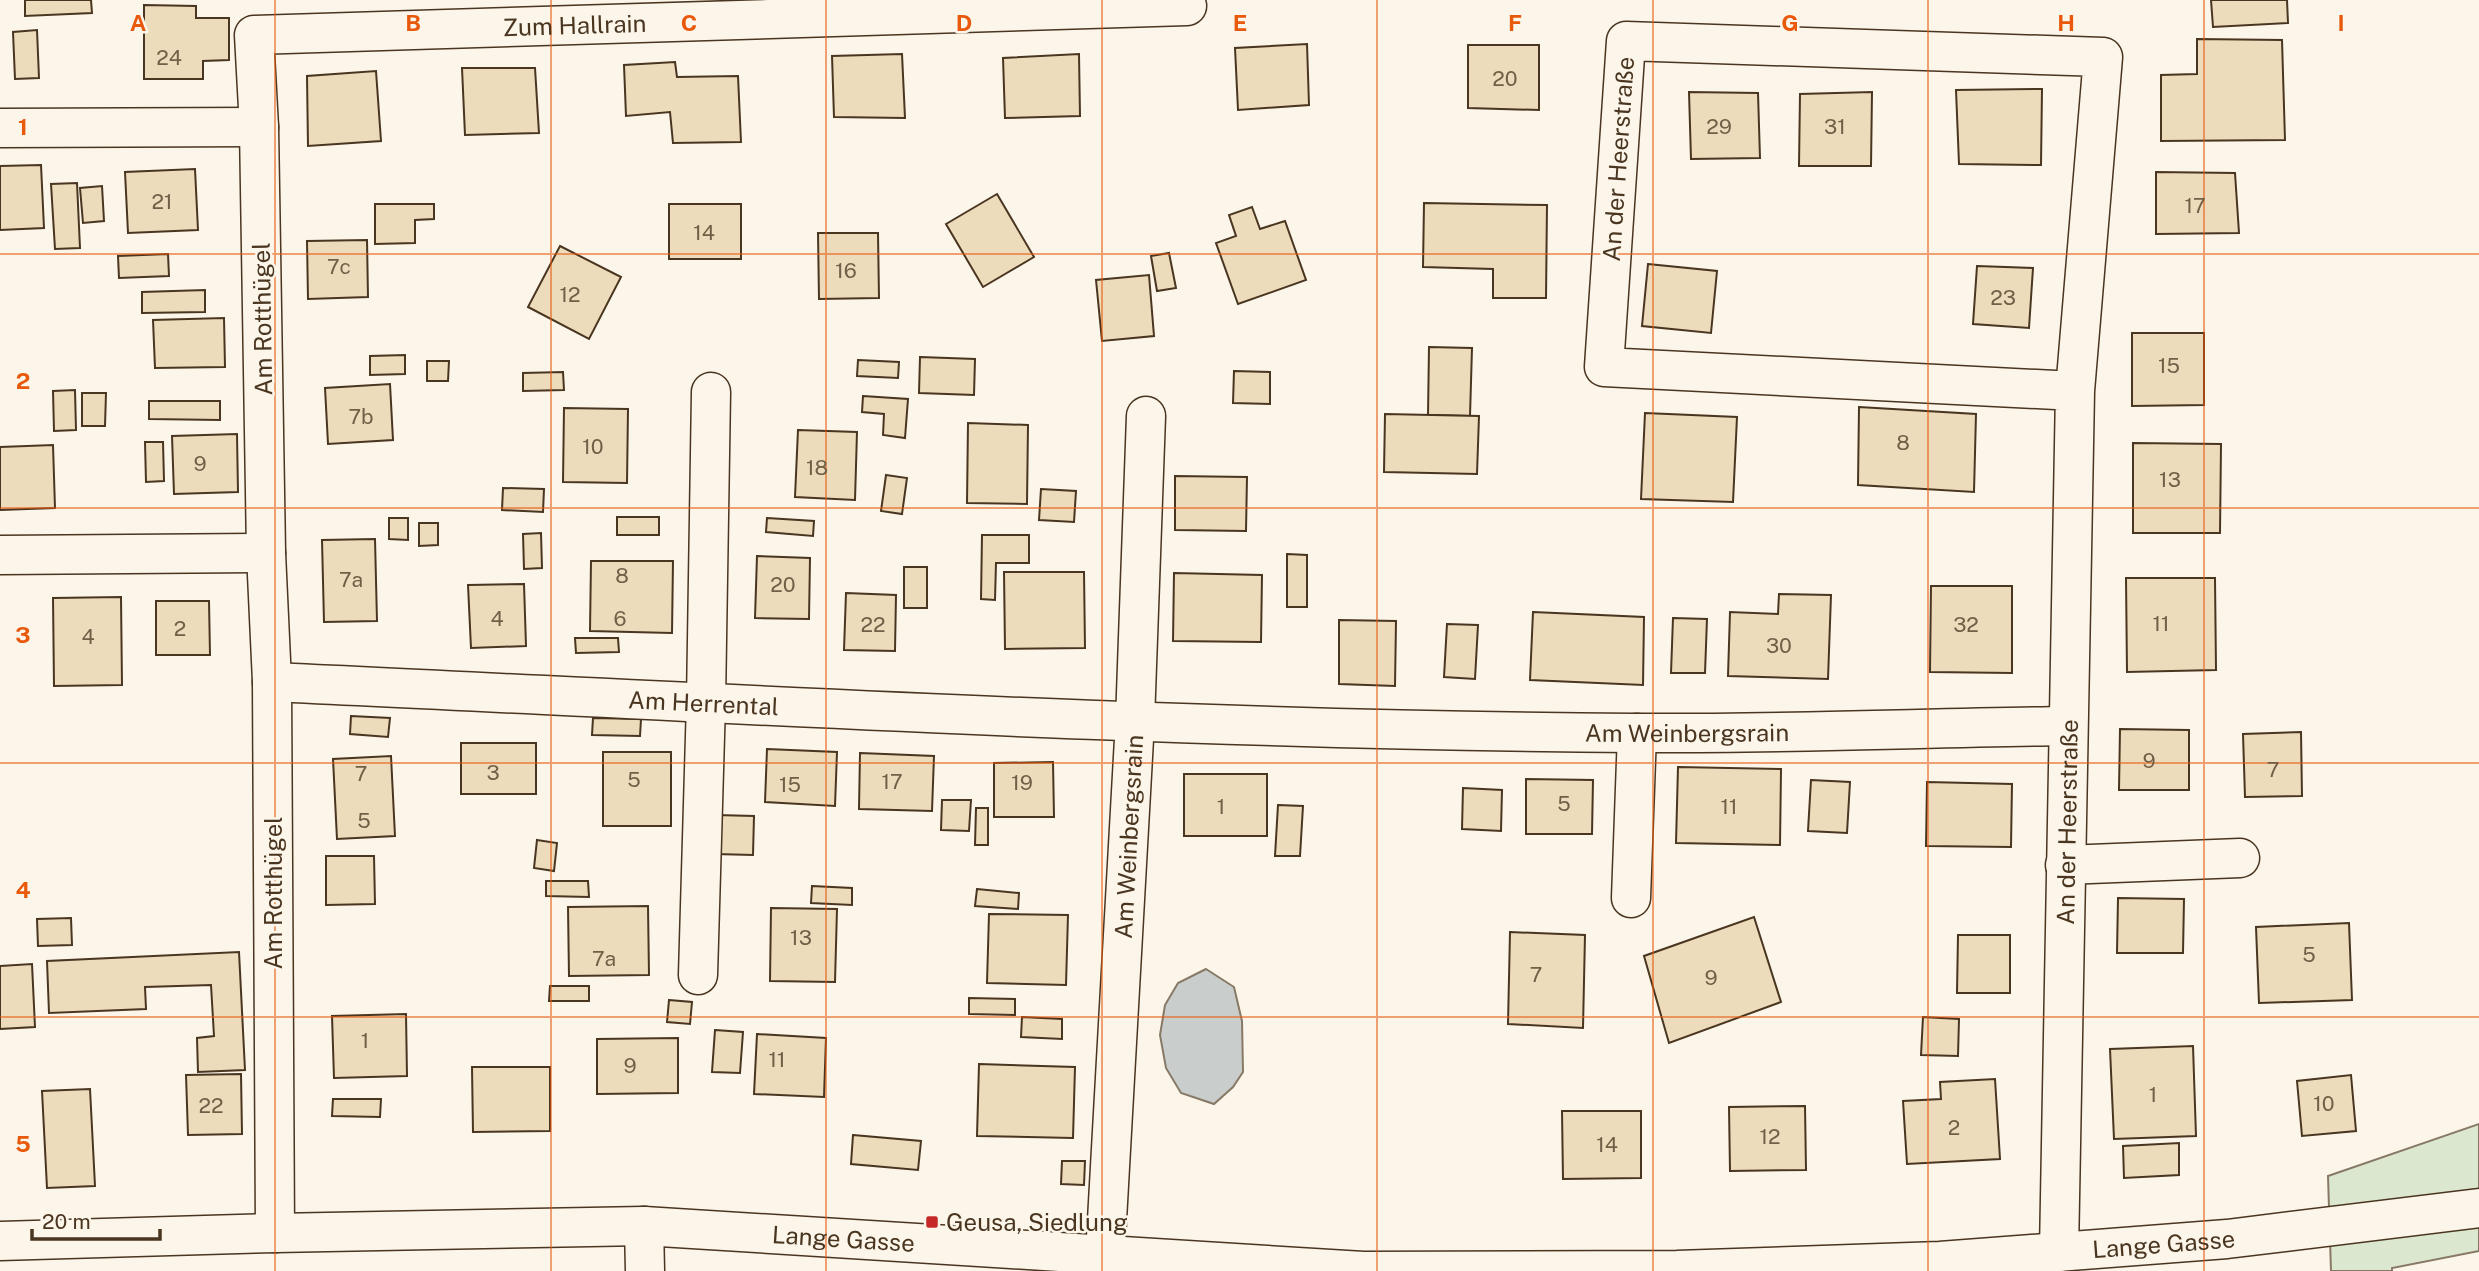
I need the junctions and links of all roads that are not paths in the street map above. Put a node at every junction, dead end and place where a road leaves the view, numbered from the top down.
1 (1187, 6) dead end
2 (254, 35) joint
3 (259, 127) junction
4 (0, 128) edge
5 (2075, 391) junction
6 (711, 392) dead end
7 (1146, 416) dead end
8 (266, 553) junction
9 (0, 555) edge
10 (272, 682) junction
11 (706, 702) junction
12 (1135, 721) junction
13 (2068, 726) junction
14 (1307, 727) joint
15 (1637, 733) junction
16 (2241, 858) dead end
17 (2065, 865) junction
18 (1631, 898) dead end
19 (698, 975) dead end
20 (2479, 1208) edge
21 (643, 1226) junction
22 (275, 1233) junction
23 (0, 1241) edge
24 (2080, 1258) edge
25 (1091, 1260) edge
26 (1294, 1269) edge
27 (645, 1271) edge
28 (1677, 1271) edge

1 - 2 street, Zum Hallrain
2 - 3 street, Am Rotthügel
3 - 4 street
3 - 8 street, Am Rotthügel
5 - 5 street, An der Heerstraße
5 - 13 street, An der Heerstraße
6 - 11 street
7 - 12 street, Am Weinbergsrain
8 - 9 street
8 - 10 street, Am Rotthügel
10 - 11 street, Am Herrental
10 - 22 street, Am Rotthügel
11 - 12 street, Am Herrental
11 - 19 street
12 - 14 street, Am Herrental
12 - 25 street, Am Weinbergsrain
13 - 15 street, Am Weinbergsrain
13 - 17 street, An der Heerstraße
14 - 15 street, Am Weinbergsrain
15 - 18 street
16 - 17 street
17 - 24 street, An der Heerstraße
20 - 24 street, Lange Gasse
21 - 22 street, Lange Gasse
21 - 25 street, Lange Gasse
21 - 27 street
22 - 23 street, Lange Gasse
24 - 28 street, Lange Gasse
25 - 26 street, Lange Gasse
26 - 28 street, Lange Gasse

